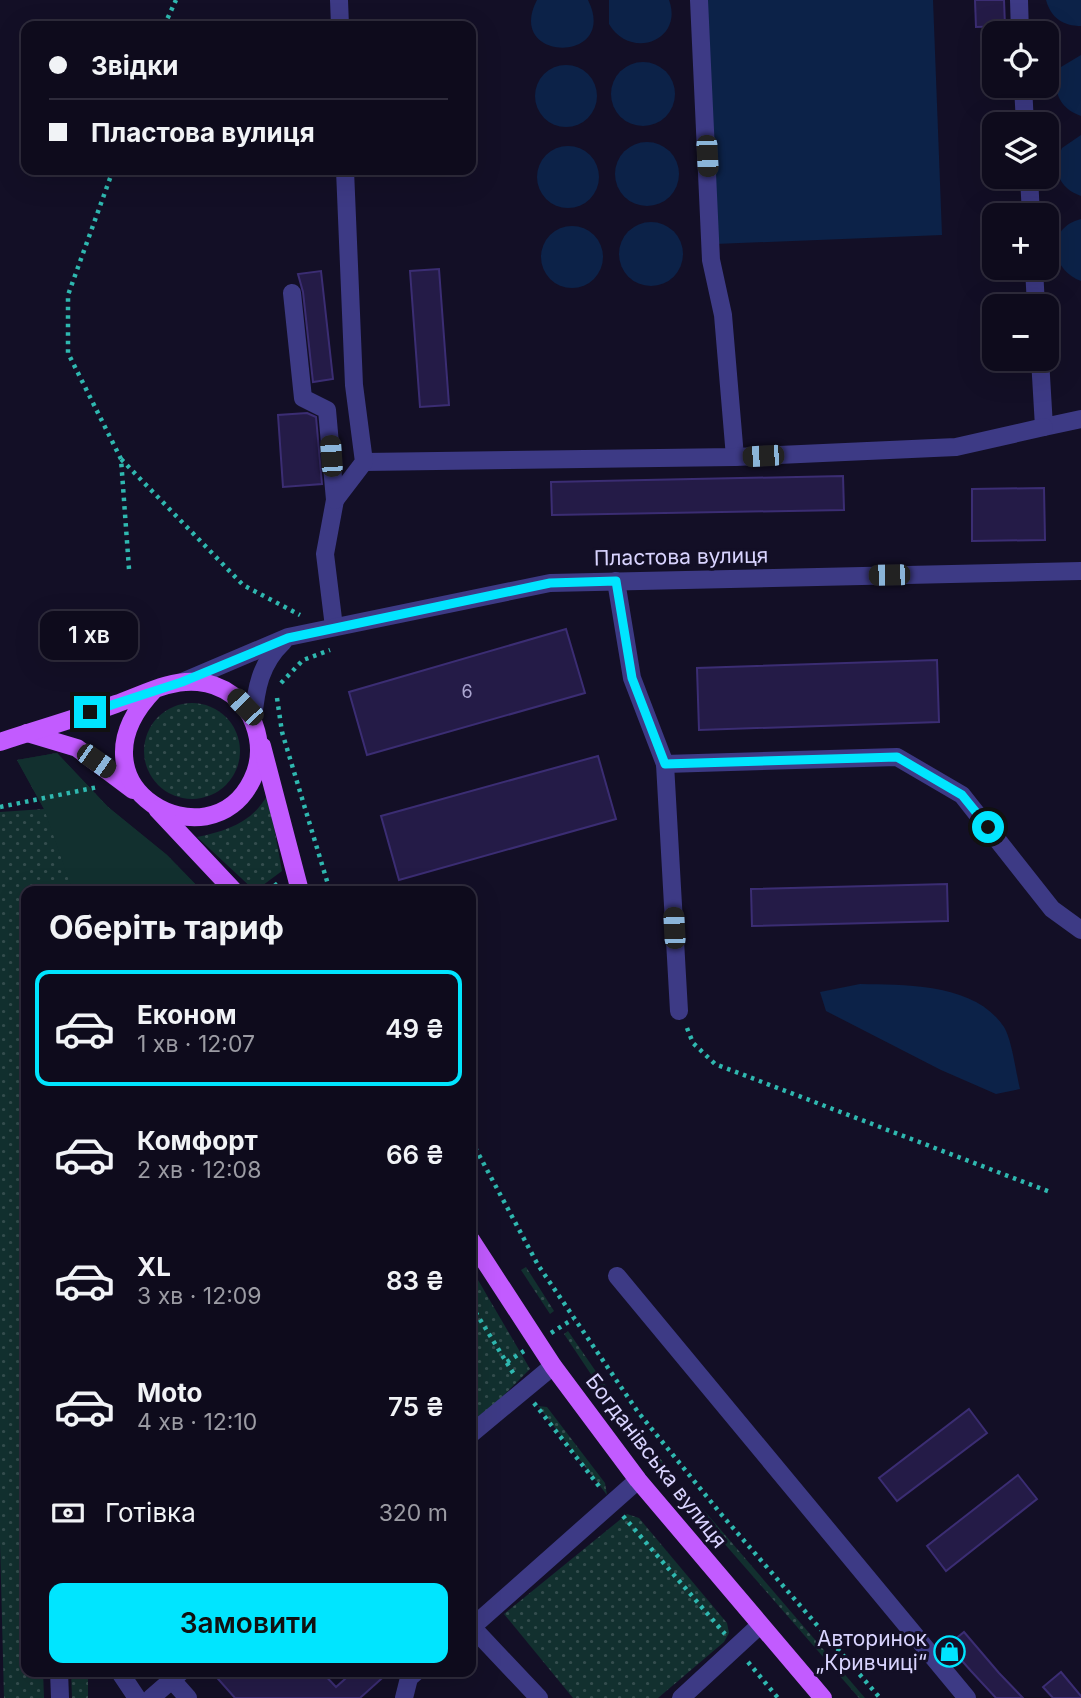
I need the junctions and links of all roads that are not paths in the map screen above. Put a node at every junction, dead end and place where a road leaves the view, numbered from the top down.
1 (339, 0) edge
2 (699, 0) edge
3 (1019, 0) edge
4 (340, 21) edge
5 (1020, 21) edge
6 (345, 175) edge
7 (292, 293) dead end
8 (1041, 371) edge
9 (1081, 419) edge
10 (1044, 427) junction
11 (735, 457) junction
12 (364, 462) junction
13 (335, 500) junction
14 (1081, 571) edge
15 (616, 581) junction
16 (334, 627) junction
17 (288, 638) junction
18 (182, 682) junction
19 (154, 690) junction
20 (255, 726) junction
21 (27, 733) junction
22 (0, 742) edge
23 (665, 764) junction
24 (149, 802) junction
25 (229, 886) edge
26 (299, 886) edge
27 (1081, 930) edge
28 (679, 1011) road end
29 (476, 1248) edge
30 (617, 1276) dead end
31 (553, 1366) junction
32 (476, 1430) edge
33 (638, 1480) junction
34 (476, 1624) edge
35 (760, 1625) junction
36 (476, 1633) edge
37 (59, 1677) edge
38 (123, 1677) edge
39 (175, 1677) edge
40 (178, 1677) edge
41 (410, 1677) edge
42 (60, 1698) edge
43 (137, 1698) edge
44 (151, 1698) edge
45 (188, 1698) edge
46 (404, 1698) edge
47 (539, 1698) edge
48 (681, 1698) edge
49 (823, 1698) edge
50 (967, 1698) edge

1 - 4 street
2 - 11 street
3 - 5 street
6 - 12 street
7 - 13 street
8 - 10 street
9 - 10 street
10 - 11 street
11 - 12 street
12 - 13 street
13 - 16 street
14 - 15 street, Пластова вулиця
15 - 16 street, Пластова вулиця
15 - 23 street
16 - 17 street, Пластова вулиця
17 - 18 street, Пластова вулиця
17 - 20 street
18 - 19 main road
18 - 20 main road
19 - 21 main road
19 - 24 main road
20 - 24 main road
20 - 26 main road
21 - 22 main road
21 - 24 main road
23 - 27 street
23 - 28 street
24 - 25 main road
29 - 31 main road, Богданівська вулиця
30 - 50 street
31 - 32 street
31 - 33 main road, Богданівська вулиця
33 - 34 street
33 - 35 main road, Богданівська вулиця
35 - 48 street
35 - 49 main road, Богданівська вулиця
36 - 47 street
37 - 42 street
38 - 43 street
39 - 44 street
40 - 45 street
41 - 46 street

